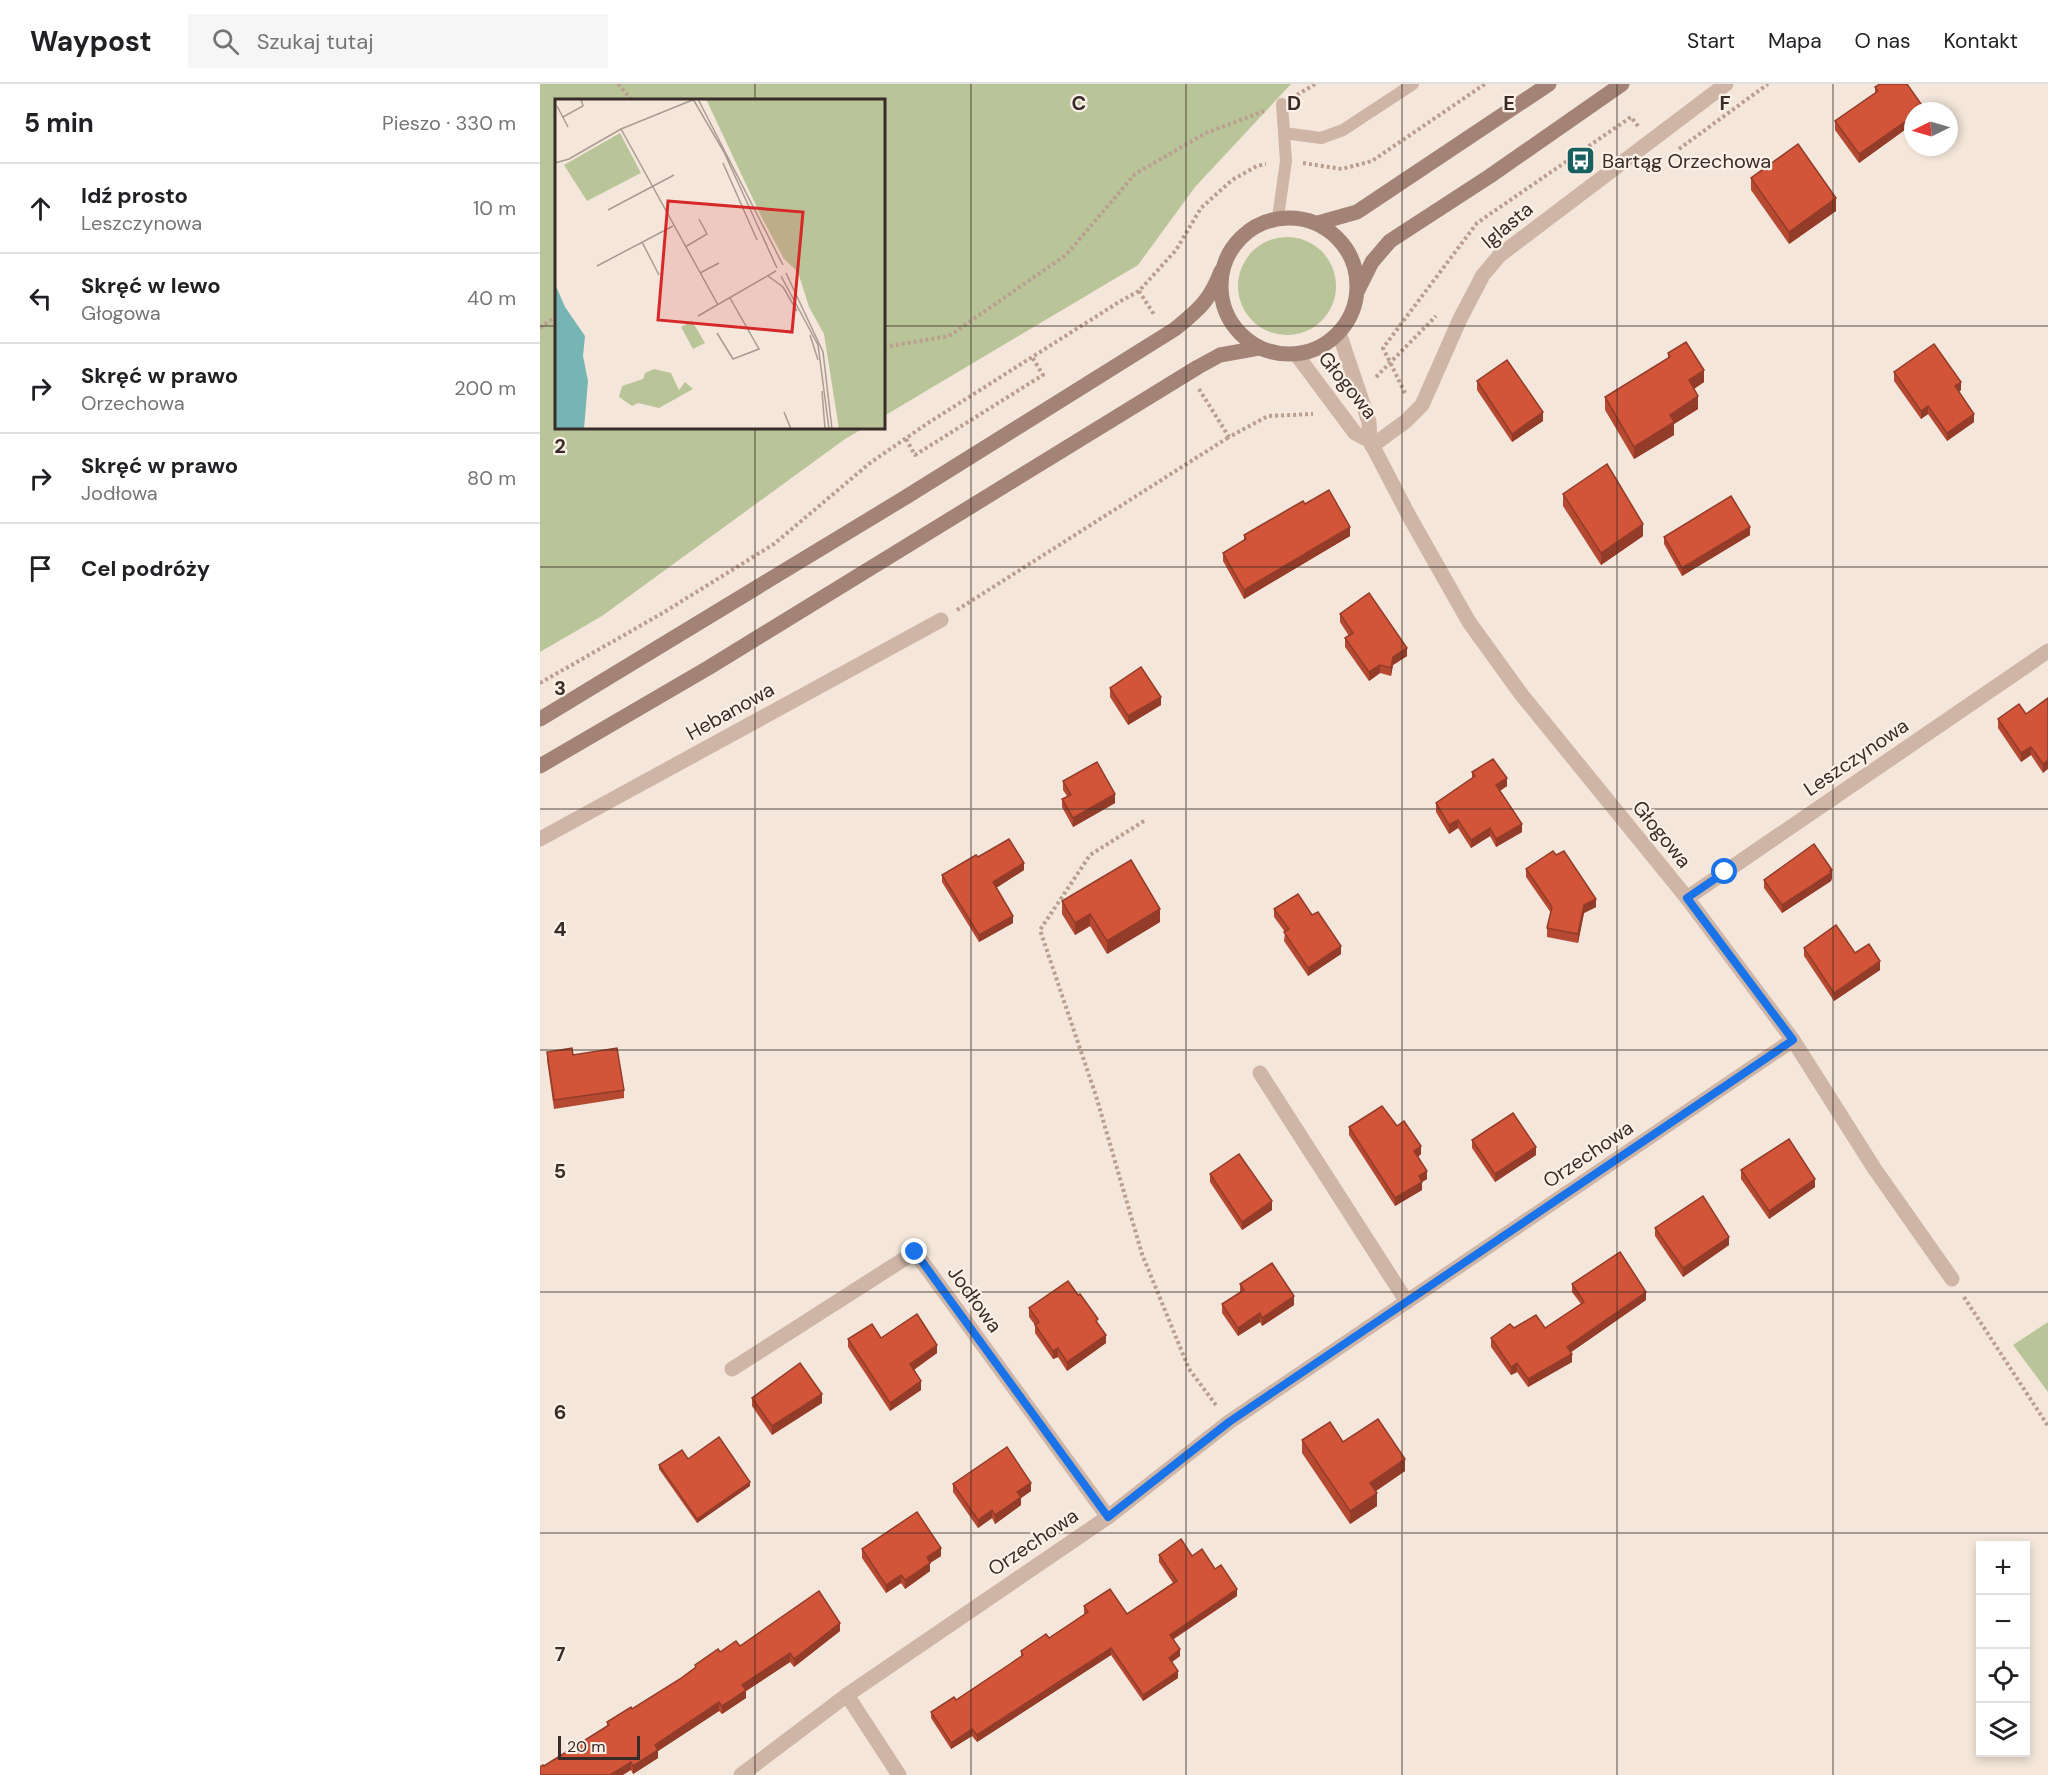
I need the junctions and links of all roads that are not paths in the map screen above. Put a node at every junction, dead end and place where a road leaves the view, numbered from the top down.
1 (1413, 84) edge
2 (1549, 84) edge
3 (1622, 84) edge
4 (1726, 84) edge
5 (1282, 104) road end
6 (1284, 133) junction
7 (1278, 217) junction
8 (1318, 223) junction
9 (1221, 271) junction
10 (1358, 290) junction
11 (1339, 333) junction
12 (1259, 348) junction
13 (1296, 354) junction
14 (1371, 444) junction
15 (941, 620) road end
16 (2048, 651) edge
17 (540, 719) edge
18 (540, 766) edge
19 (540, 839) edge
20 (1687, 898) junction
21 (1793, 1040) junction
22 (1260, 1073) dead end
23 (1952, 1279) road end
24 (1407, 1302) junction
25 (732, 1369) dead end
26 (1108, 1517) junction
27 (847, 1695) junction
28 (741, 1775) edge
29 (899, 1775) edge

1 - 6 lane
2 - 8 main road
3 - 10 main road
4 - 14 street, Iglasta
5 - 6 lane
6 - 7 lane
7 - 8 main road
7 - 9 main road
8 - 10 main road
9 - 12 main road
9 - 17 main road
10 - 11 main road
11 - 13 main road
11 - 14 street, Głogowa
12 - 13 main road
12 - 18 main road
13 - 14 street, Głogowa
14 - 20 street, Głogowa
15 - 19 street, Hebanowa
16 - 20 street, Leszczynowa
20 - 21 street, Głogowa
21 - 23 street, Głogowa
21 - 24 street, Orzechowa
22 - 24 street
24 - 26 street, Orzechowa
25 - 26 street, Jodłowa
26 - 27 street, Orzechowa
27 - 28 street, Orzechowa
27 - 29 street

